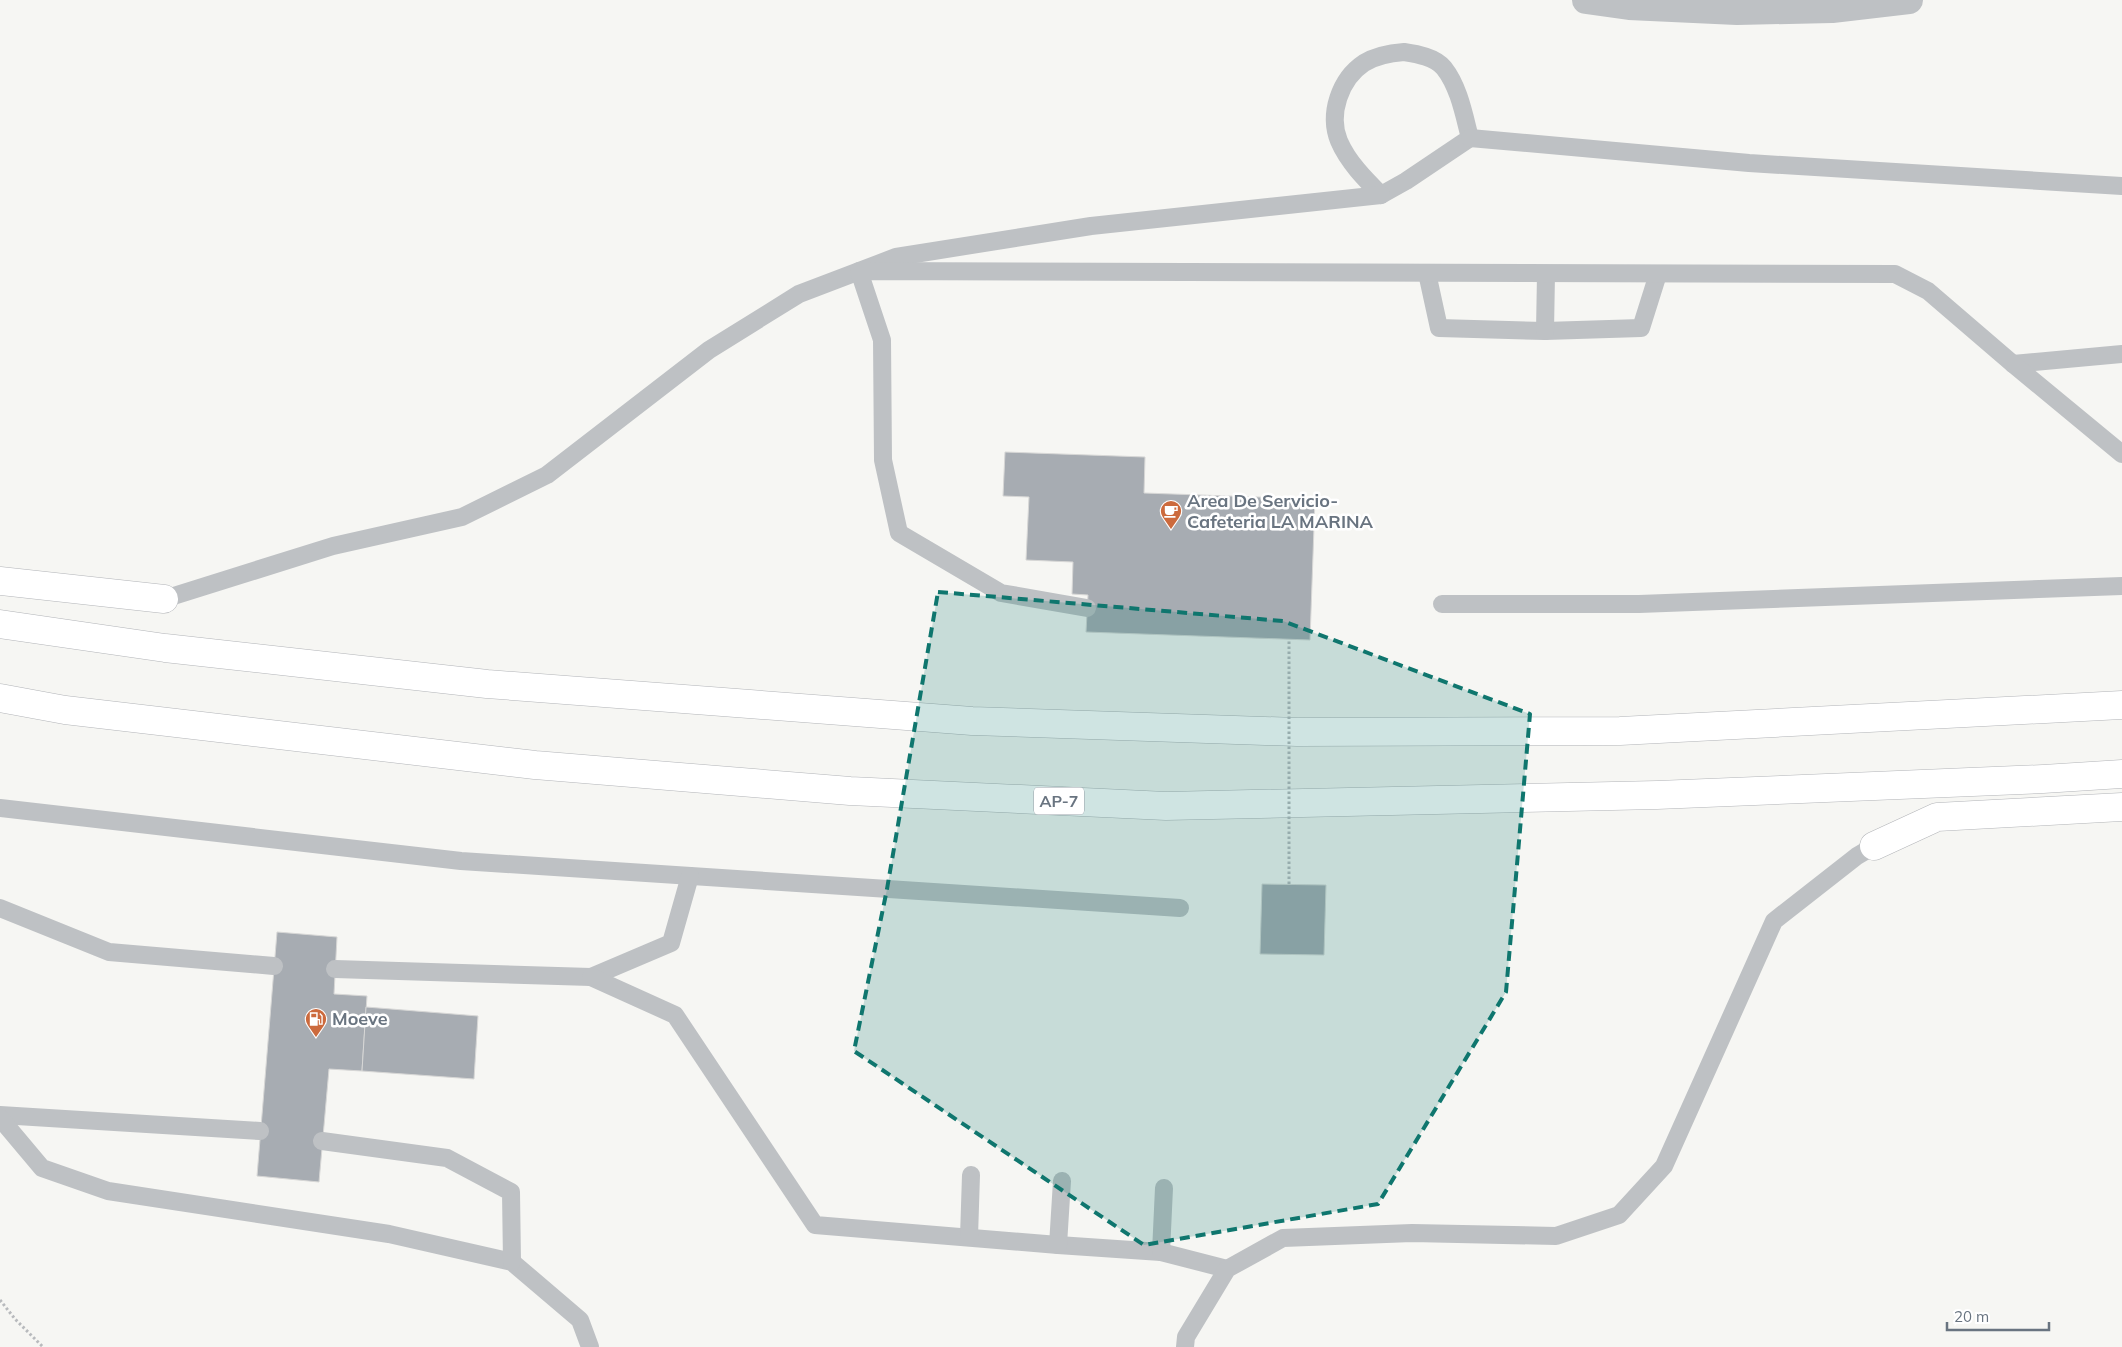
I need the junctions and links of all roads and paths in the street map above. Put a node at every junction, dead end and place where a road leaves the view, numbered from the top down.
1 (1586, 0) edge
2 (1909, 0) edge
3 (1470, 138) junction
4 (2119, 188) edge
5 (1381, 195) junction
6 (859, 271) junction
7 (1427, 273) junction
8 (1546, 274) junction
9 (1658, 274) junction
10 (1545, 330) junction
11 (2122, 354) edge
12 (2013, 364) junction
13 (2122, 454) edge
14 (0, 581) edge
15 (2122, 586) edge
16 (164, 598) joint
17 (1442, 604) dead end
18 (1087, 608) dead end
19 (0, 624) edge
20 (1289, 639) dead end
21 (0, 698) edge
22 (2122, 705) edge
23 (2122, 774) edge
24 (2122, 807) edge
25 (0, 808) edge
26 (1874, 846) joint
27 (690, 876) junction
28 (1289, 884) dead end
29 (0, 908) edge
30 (1180, 908) dead end
31 (274, 966) dead end
32 (335, 969) dead end
33 (591, 977) junction
34 (0, 1116) edge
35 (260, 1131) dead end
36 (322, 1141) dead end
37 (971, 1175) dead end
38 (1062, 1181) dead end
39 (1164, 1188) dead end
40 (969, 1237) junction
41 (1058, 1245) junction
42 (1161, 1252) junction
43 (512, 1262) junction
44 (1227, 1269) junction
45 (0, 1300) edge
46 (43, 1347) edge
47 (590, 1347) edge
48 (1185, 1347) edge

1 - 2 street
3 - 4 lane
3 - 5 lane
3 - 5 lane
5 - 6 lane
6 - 7 lane
6 - 16 lane
6 - 18 lane
7 - 8 lane
7 - 10 lane
8 - 9 lane
8 - 10 lane
9 - 10 lane
9 - 12 lane
11 - 12 lane
12 - 13 lane
14 - 16 highway
15 - 17 lane
19 - 22 highway
20 - 28 path, bridge
21 - 23 highway, AP-7
24 - 26 highway
25 - 27 lane
26 - 44 lane
27 - 30 lane
27 - 33 lane
29 - 31 lane
32 - 33 lane
33 - 40 lane
34 - 35 lane
34 - 43 lane
36 - 43 lane
37 - 40 lane
38 - 41 lane
39 - 42 lane
40 - 41 lane
41 - 42 lane
42 - 44 lane
43 - 47 lane
44 - 48 lane
45 - 46 path

